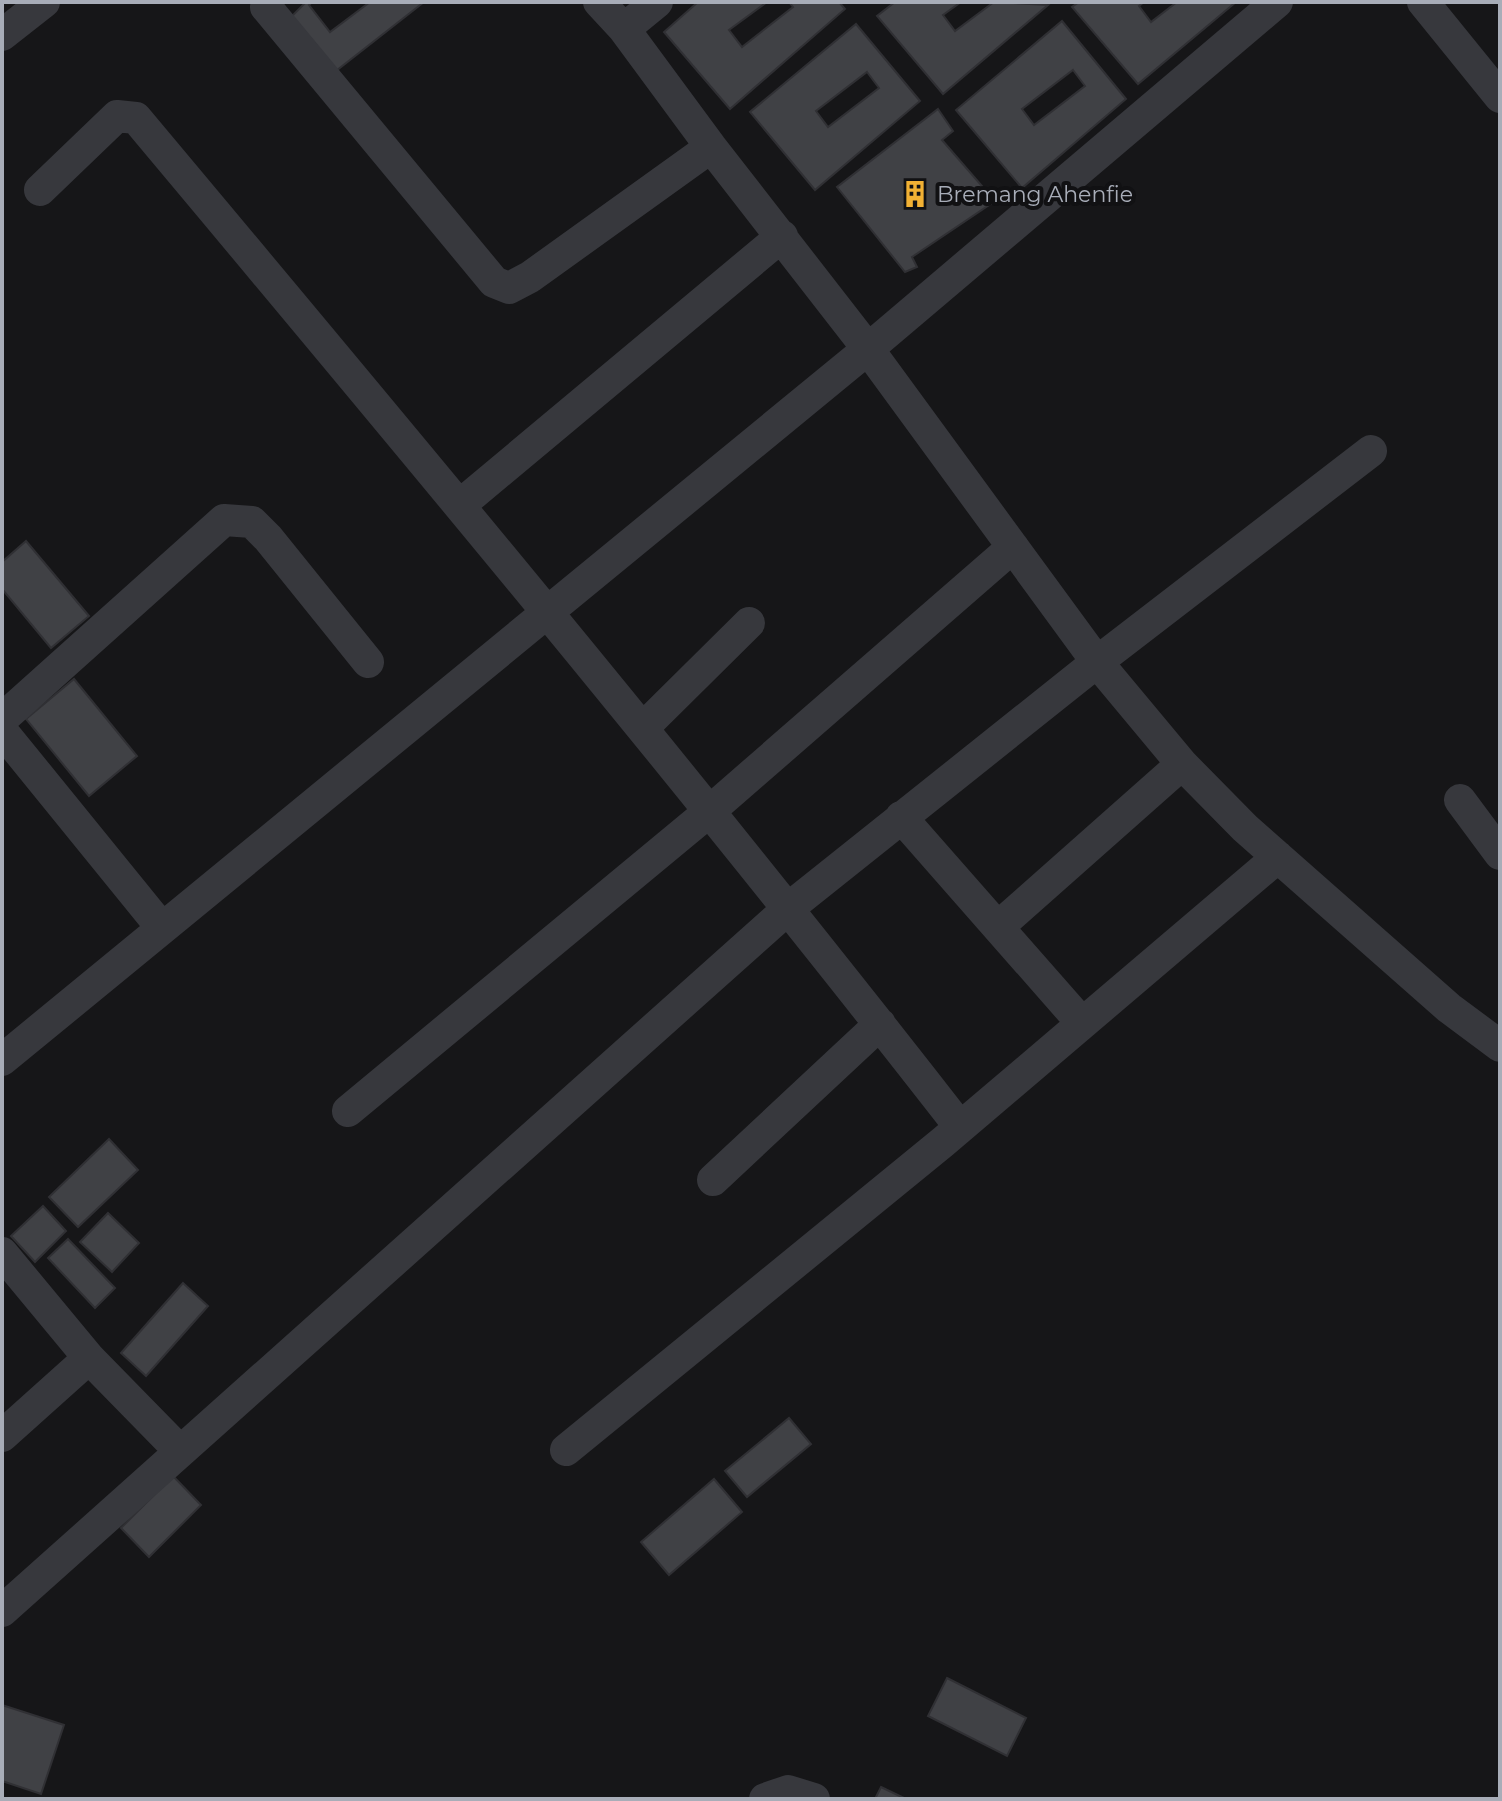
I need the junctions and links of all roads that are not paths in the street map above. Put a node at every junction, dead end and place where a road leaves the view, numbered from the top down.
1 (44, 2) edge
2 (599, 2) edge
3 (657, 2) edge
4 (1277, 2) edge
5 (1423, 2) edge
6 (266, 7) dead end
7 (624, 29) junction
8 (2, 35) edge
9 (1500, 97) edge
10 (711, 147) junction
11 (40, 190) dead end
12 (782, 236) junction
13 (868, 349) junction
14 (1371, 451) dead end
15 (460, 505) junction
16 (1013, 547) junction
17 (548, 612) junction
18 (749, 623) dead end
19 (368, 662) dead end
20 (1097, 662) junction
21 (2, 719) edge
22 (644, 727) junction
23 (2, 731) edge
24 (1182, 764) junction
25 (1460, 800) dead end
26 (711, 810) junction
27 (901, 817) junction
28 (1500, 854) edge
29 (1278, 857) junction
30 (790, 907) junction
31 (998, 927) junction
32 (162, 928) junction
33 (1082, 1023) junction
34 (880, 1024) junction
35 (1500, 1046) edge
36 (2, 1060) edge
37 (348, 1111) dead end
38 (960, 1127) junction
39 (713, 1180) dead end
40 (2, 1253) edge
41 (89, 1358) junction
42 (2, 1436) edge
43 (179, 1450) junction
44 (566, 1450) dead end
45 (2, 1611) edge
46 (765, 1799) edge
47 (814, 1799) edge

1 - 8 street
2 - 7 street
3 - 7 street
4 - 13 street
5 - 9 street
6 - 10 street
7 - 10 street
10 - 12 street
11 - 15 street
12 - 13 street
12 - 15 street
13 - 16 street
13 - 17 street
14 - 20 street
15 - 17 street
16 - 20 street
16 - 26 street
17 - 22 street
17 - 32 street
18 - 22 street
19 - 21 street
20 - 24 street
20 - 27 street
22 - 26 street
23 - 32 street
24 - 29 street
24 - 31 street
25 - 28 street
26 - 30 street
26 - 37 street
27 - 30 street
27 - 31 street
29 - 33 street
29 - 35 street
30 - 34 street
30 - 43 street
31 - 33 street
32 - 36 street
33 - 38 street
34 - 38 street
34 - 39 street
38 - 44 street
40 - 41 street
41 - 42 street
41 - 43 street
43 - 45 street
46 - 47 street

